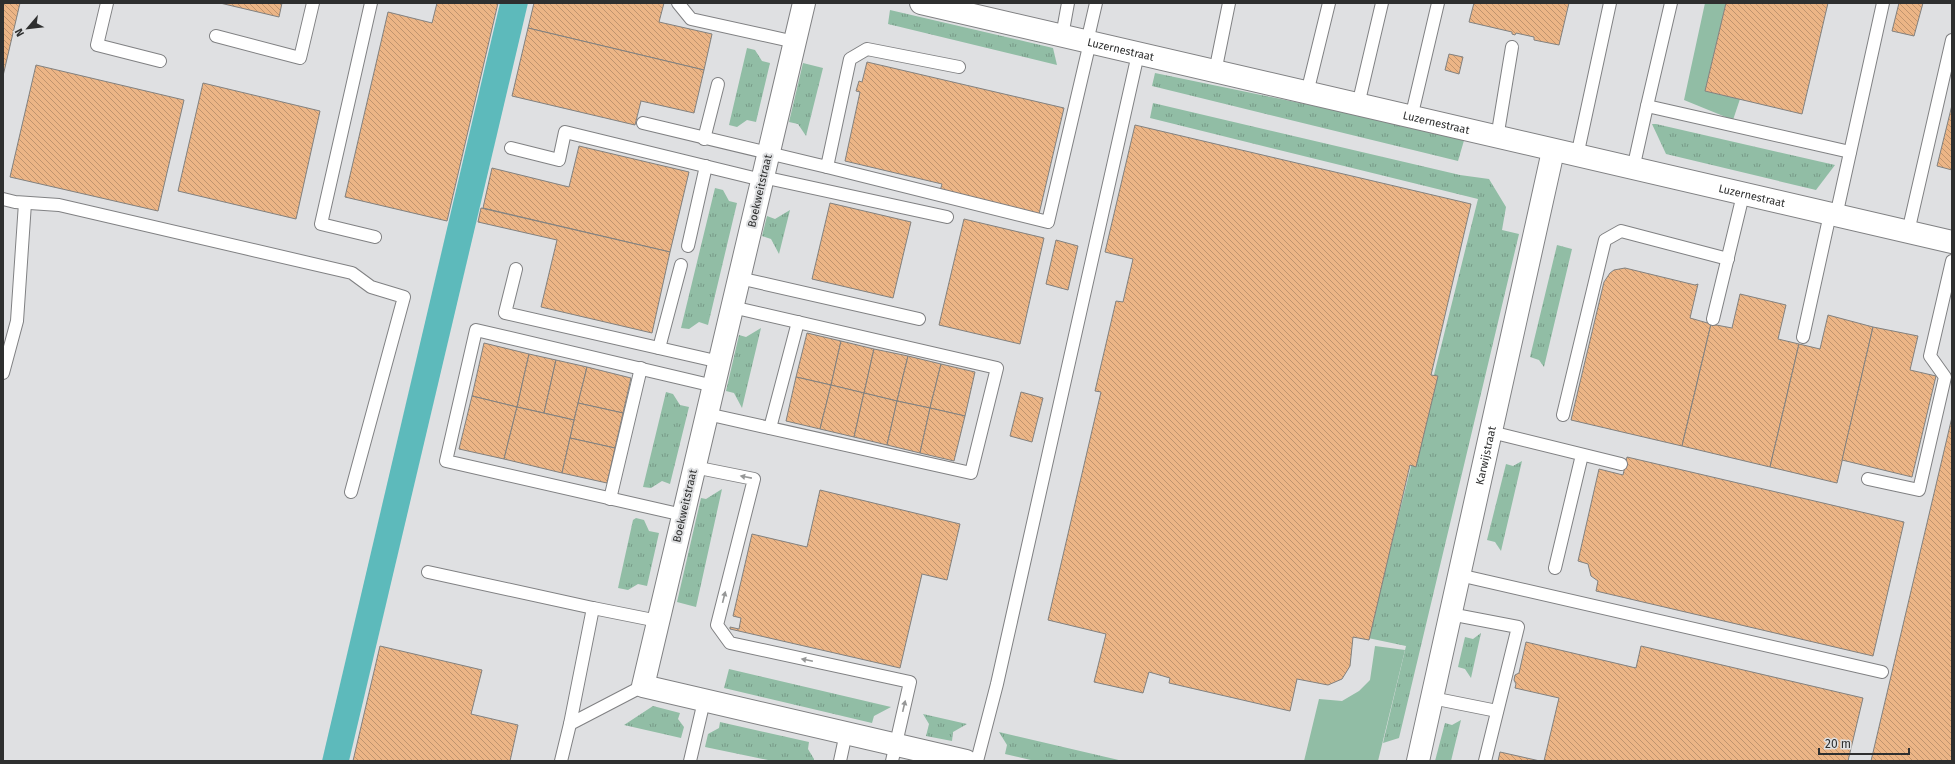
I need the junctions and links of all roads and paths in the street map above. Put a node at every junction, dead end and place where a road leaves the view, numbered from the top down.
1 (107, 3) edge
2 (313, 3) edge
3 (371, 3) edge
4 (678, 3) edge
5 (804, 3) edge
6 (921, 3) edge
7 (1068, 3) edge
8 (1096, 3) edge
9 (1229, 3) edge
10 (1329, 3) edge
11 (1382, 3) edge
12 (1438, 3) edge
13 (1610, 3) edge
14 (1671, 3) edge
15 (1883, 3) edge
16 (216, 36) dead end
17 (1062, 36) junction
18 (1952, 40) edge
19 (795, 42) junction
20 (1088, 42) junction
21 (1512, 47) dead end
22 (1138, 54) junction
23 (160, 61) dead end
24 (959, 67) dead end
25 (1215, 72) junction
26 (718, 84) dead end
27 (1307, 93) junction
28 (1358, 105) junction
29 (1647, 106) junction
30 (1412, 118) junction
31 (643, 123) dead end
32 (1497, 138) junction
33 (704, 139) junction
34 (511, 148) dead end
35 (1553, 151) junction
36 (1850, 152) junction
37 (769, 154) junction
38 (1577, 156) junction
39 (706, 166) junction
40 (827, 167) junction
41 (1633, 169) junction
42 (763, 179) junction
43 (1743, 194) junction
44 (3, 199) edge
45 (25, 203) junction
46 (1833, 215) junction
47 (947, 217) dead end
48 (1908, 232) junction
49 (375, 237) dead end
50 (1952, 242) edge
51 (688, 246) dead end
52 (1728, 259) junction
53 (1952, 261) edge
54 (681, 265) dead end
55 (516, 269) dead end
56 (739, 278) junction
57 (732, 307) junction
58 (919, 319) dead end
59 (1713, 319) dead end
60 (798, 322) junction
61 (1803, 337) dead end
62 (659, 348) junction
63 (720, 362) junction
64 (641, 368) junction
65 (3, 373) edge
66 (714, 386) junction
67 (707, 414) junction
68 (1563, 415) dead end
69 (770, 428) junction
70 (1491, 432) junction
71 (1582, 455) junction
72 (1621, 464) dead end
73 (694, 467) junction
74 (1868, 479) dead end
75 (351, 492) dead end
76 (610, 499) junction
77 (683, 515) junction
78 (1555, 568) dead end
79 (428, 572) dead end
80 (1459, 575) junction
81 (593, 608) junction
82 (1450, 614) junction
83 (658, 621) junction
84 (1882, 672) dead end
85 (643, 686) junction
86 (1432, 698) junction
87 (704, 700) junction
88 (1497, 711) junction
89 (570, 724) junction
90 (846, 733) junction
91 (894, 753) edge
92 (561, 761) edge
93 (690, 761) edge
94 (840, 761) edge
95 (966, 761) edge
96 (977, 761) edge
97 (1418, 761) edge
98 (1485, 761) edge

1 - 23 lane
2 - 16 lane
3 - 49 lane
4 - 19 lane
5 - 19 street, Boekweitstraat
6 - 17 street, Luzernestraat
7 - 17 lane
8 - 20 lane
9 - 25 lane
10 - 27 lane
11 - 28 lane
12 - 30 lane
13 - 38 lane
14 - 29 lane
15 - 36 lane
17 - 20 street, Luzernestraat
18 - 48 lane
19 - 37 street, Boekweitstraat
20 - 22 street, Luzernestraat
20 - 40 lane
21 - 32 lane
22 - 25 street, Luzernestraat
22 - 96 lane
24 - 40 lane
25 - 27 street, Luzernestraat
26 - 33 lane
27 - 28 street, Luzernestraat
28 - 30 street, Luzernestraat
29 - 36 lane
29 - 41 lane
30 - 32 street, Luzernestraat
31 - 33 lane
32 - 35 street, Luzernestraat
33 - 37 lane
34 - 39 lane
35 - 38 street, Luzernestraat
35 - 70 street, Karwijstraat
36 - 46 lane
37 - 40 lane
37 - 42 street, Boekweitstraat
38 - 41 street, Luzernestraat
39 - 42 lane
39 - 51 lane
41 - 43 street, Luzernestraat
42 - 47 lane
42 - 56 street, Boekweitstraat
43 - 46 street, Luzernestraat
43 - 52 lane
44 - 45 lane
45 - 65 lane
45 - 75 lane
46 - 48 street, Luzernestraat
46 - 61 lane
48 - 50 street, Luzernestraat
52 - 59 lane
52 - 68 lane
53 - 74 lane
54 - 62 lane
55 - 62 lane
56 - 57 street, Boekweitstraat
56 - 58 lane
57 - 60 lane
57 - 63 street, Boekweitstraat
60 - 69 lane
60 - 69 lane
62 - 63 lane
63 - 66 street, Boekweitstraat
64 - 66 lane
64 - 76 lane
64 - 76 lane
66 - 67 street, Boekweitstraat
67 - 69 lane
67 - 73 street, Boekweitstraat
70 - 71 lane
70 - 80 street, Karwijstraat
71 - 72 lane
71 - 78 lane
73 - 77 street, Boekweitstraat
91 -> 73 lane
76 - 77 lane
77 - 83 street, Boekweitstraat
79 - 81 lane
80 - 82 street, Karwijstraat
80 - 84 lane
81 - 83 lane
81 - 89 lane
82 - 86 street, Karwijstraat
82 - 88 lane
83 - 85 street, Boekweitstraat
85 - 87 street
85 - 89 lane
86 - 88 lane
86 - 97 street, Karwijstraat
87 - 90 street
87 - 93 lane
88 - 98 lane
89 - 92 lane
90 - 91 street
90 - 94 lane
91 - 95 street

